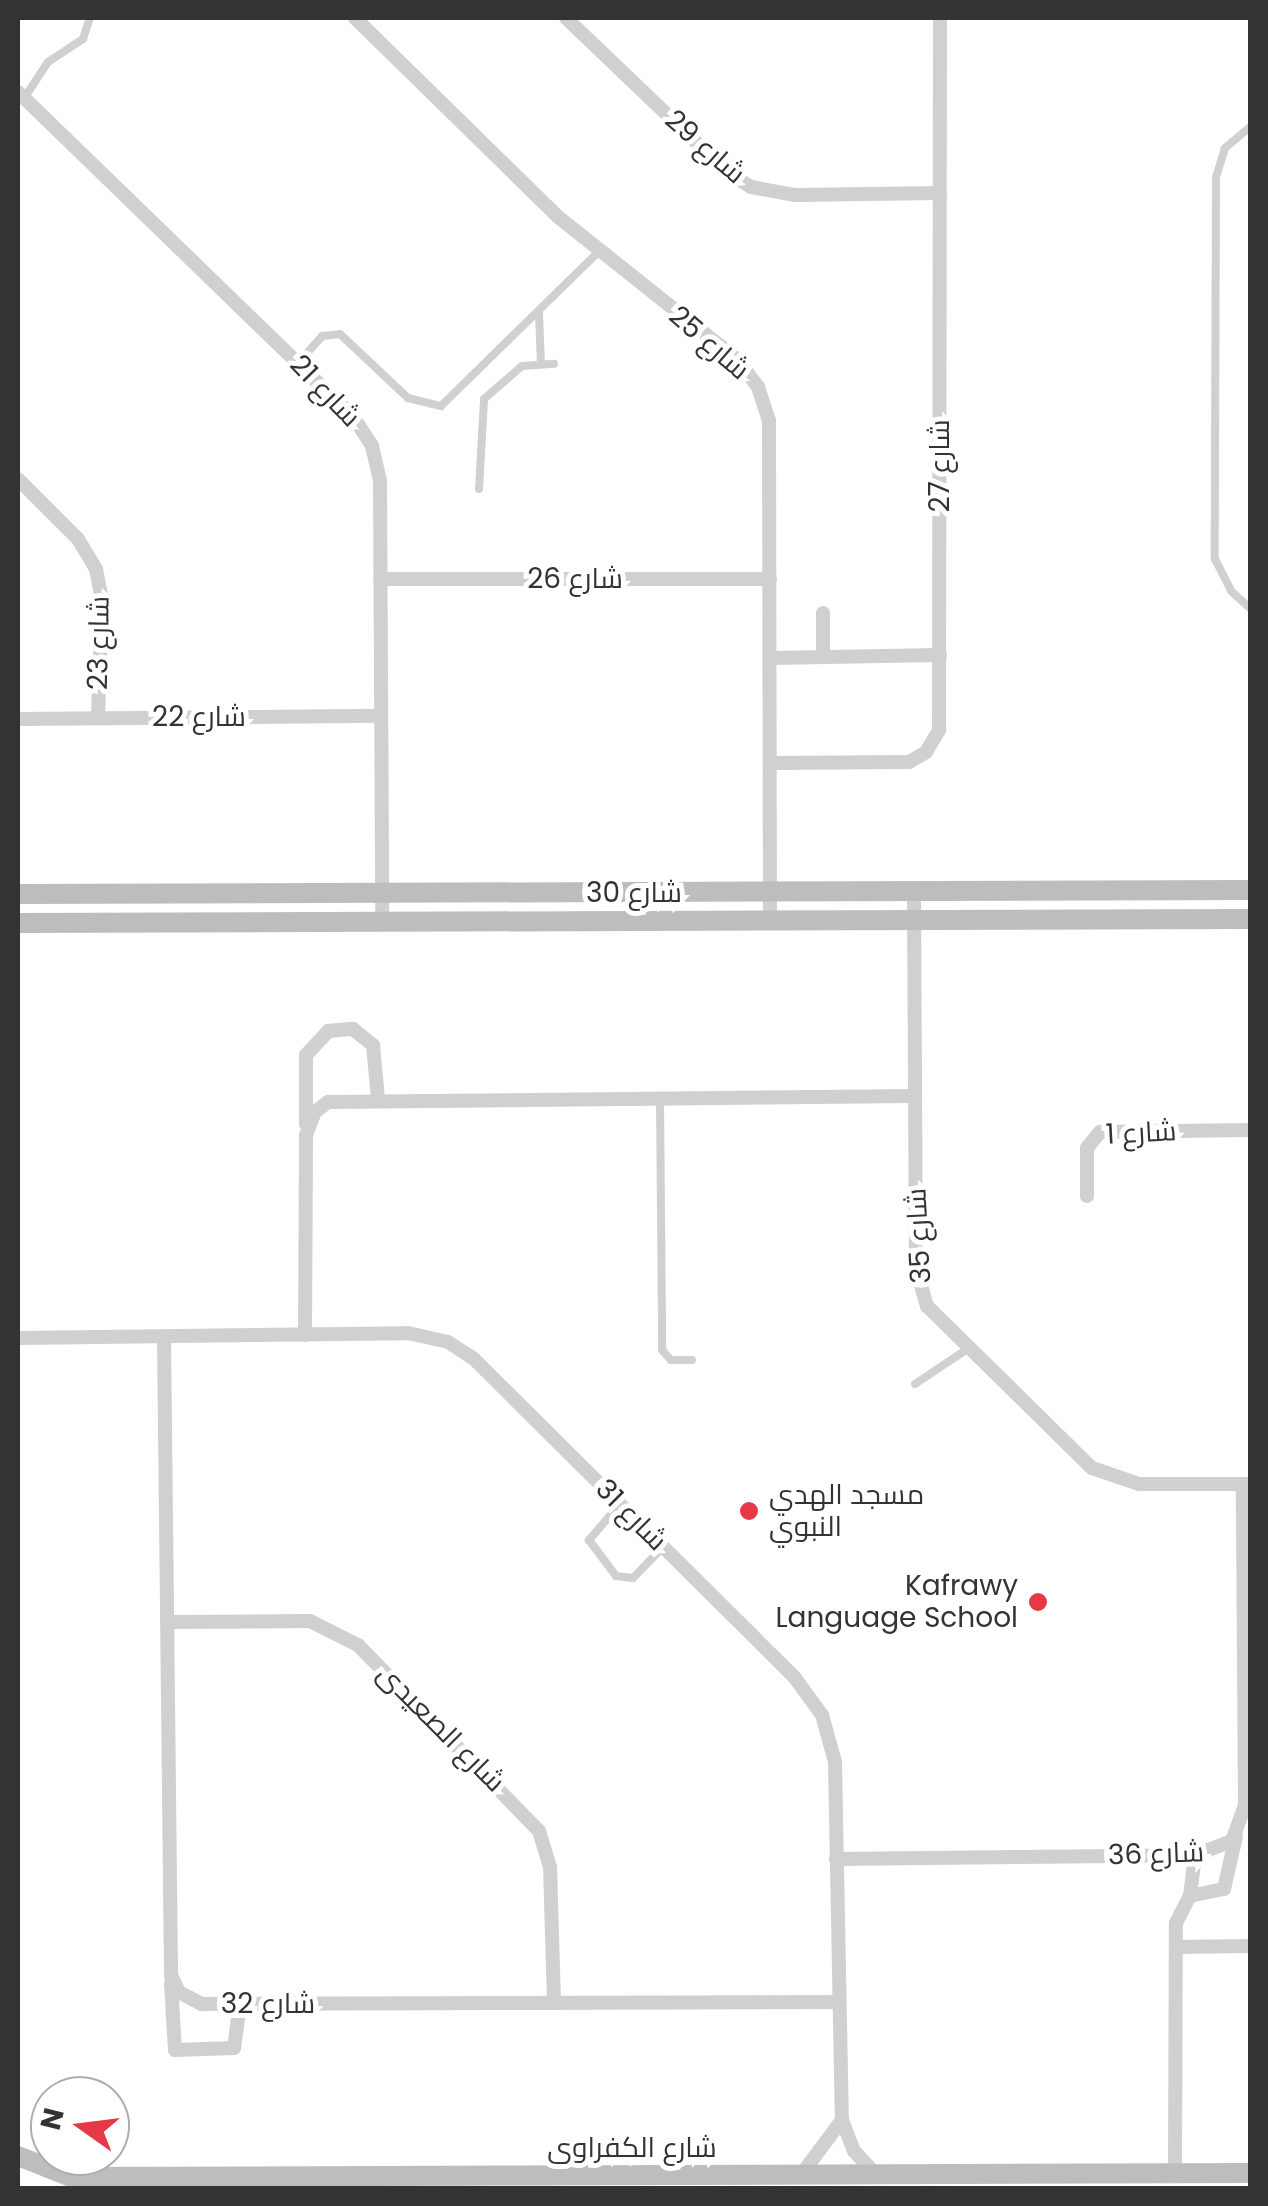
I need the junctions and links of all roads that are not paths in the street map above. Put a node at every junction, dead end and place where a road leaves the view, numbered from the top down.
1 (90, 18) edge
2 (354, 18) edge
3 (566, 18) edge
4 (940, 18) edge
5 (21, 94) edge
6 (1250, 127) edge
7 (940, 193) junction
8 (598, 252) junction
9 (539, 313) junction
10 (298, 363) junction
11 (541, 364) junction
12 (554, 364) dead end
13 (18, 478) edge
14 (479, 489) dead end
15 (770, 579) junction
16 (380, 580) junction
17 (1250, 608) edge
18 (823, 613) dead end
19 (940, 655) junction
20 (823, 657) junction
21 (770, 658) junction
22 (380, 716) junction
23 (98, 718) junction
24 (18, 719) edge
25 (770, 762) junction
26 (1250, 890) edge
27 (914, 891) junction
28 (382, 892) junction
29 (770, 892) junction
30 (18, 894) edge
31 (1250, 919) edge
32 (770, 920) junction
33 (915, 920) junction
34 (18, 922) edge
35 (382, 922) junction
36 (915, 1096) junction
37 (660, 1097) junction
38 (378, 1098) junction
39 (1250, 1130) edge
40 (306, 1135) junction
41 (1087, 1196) dead end
42 (305, 1334) junction
43 (164, 1336) junction
44 (18, 1338) edge
45 (966, 1350) junction
46 (692, 1360) dead end
47 (915, 1384) dead end
48 (1247, 1484) edge
49 (620, 1504) junction
50 (663, 1547) junction
51 (167, 1622) junction
52 (1236, 1836) junction
53 (1194, 1855) junction
54 (836, 1859) junction
55 (1190, 1896) junction
56 (1250, 1946) edge
57 (1176, 1948) junction
58 (170, 1975) junction
59 (838, 2002) junction
60 (554, 2003) junction
61 (240, 2004) junction
62 (842, 2120) junction
63 (18, 2156) edge
64 (1175, 2173) junction
65 (1250, 2173) edge
66 (876, 2175) junction
67 (801, 2176) junction
68 (55, 2181) edge

1 - 5 lane
2 - 8 street, شارع 25
3 - 7 street, شارع 29
4 - 7 street, شارع 27
5 - 10 street, شارع 21
6 - 17 lane
7 - 19 street, شارع 27
8 - 9 lane
8 - 15 street, شارع 25
9 - 10 lane
9 - 11 lane
10 - 16 street, شارع 21
11 - 12 lane
11 - 14 lane
13 - 23 street, شارع 23
15 - 16 street, شارع 26
15 - 21 street, شارع 25
16 - 22 street, شارع 21
18 - 20 street
19 - 20 street
19 - 25 street, شارع 27
20 - 21 street
21 - 25 street, شارع 25
22 - 23 street, شارع 22
22 - 28 street, شارع 21
23 - 24 street, شارع 22
25 - 29 street, شارع 25
26 - 27 street, شارع 30
27 - 29 street, شارع 30
27 - 33 street, شارع 35
28 - 29 street, شارع 30
28 - 30 street, شارع 30
28 - 35 street, شارع 21
29 - 32 street, شارع 25
31 - 33 street, شارع 30
32 - 33 street, شارع 30
32 - 35 street, شارع 30
33 - 36 street, شارع 35
34 - 35 street, شارع 30
36 - 37 street
36 - 45 street, شارع 35
37 - 38 street
37 - 46 lane
38 - 40 street
38 - 40 street
39 - 41 street, شارع 1
40 - 42 street
42 - 43 street, شارع 31
42 - 49 street, شارع 31
43 - 44 street, شارع 31
43 - 51 street
45 - 47 lane
45 - 48 street, شارع 35
48 - 52 street, شارع 36
49 - 50 street, شارع 31
49 - 50 lane
50 - 54 street, شارع 31
51 - 58 street
51 - 60 street, شارع الصعيدى
52 - 53 street, شارع 36
52 - 55 street
53 - 54 street, شارع 36
53 - 55 street
54 - 59 street, شارع 31
55 - 57 street
56 - 57 street
57 - 64 street
58 - 61 street, شارع 32
58 - 61 street
59 - 60 street, شارع 32
59 - 62 street, شارع 31
60 - 61 street, شارع 32
62 - 66 street, شارع 31
62 - 67 street
63 - 68 street, شارع الكفراوى
64 - 65 street, شارع الكفراوى
64 - 66 street, شارع الكفراوى
66 - 67 street, شارع الكفراوى
67 - 68 street, شارع الكفراوى

